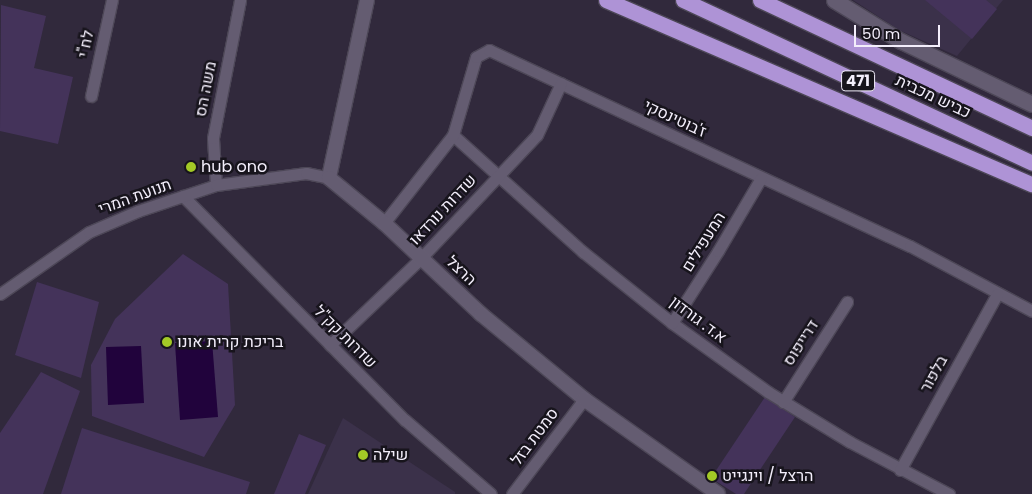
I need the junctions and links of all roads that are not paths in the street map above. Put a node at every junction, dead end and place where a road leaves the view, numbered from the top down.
1 (112, 0) edge
2 (240, 0) edge
3 (367, 0) edge
4 (606, 0) edge
5 (683, 0) edge
6 (760, 0) edge
7 (834, 0) edge
8 (560, 83) junction
9 (91, 96) dead end
10 (1032, 104) edge
11 (1032, 128) edge
12 (453, 135) junction
13 (1032, 163) edge
14 (499, 175) junction
15 (329, 178) junction
16 (761, 178) junction
17 (1032, 184) edge
18 (216, 185) junction
19 (183, 196) junction
20 (384, 223) junction
21 (421, 258) junction
22 (0, 294) edge
23 (997, 294) junction
24 (847, 302) dead end
25 (1032, 311) edge
26 (672, 323) junction
27 (330, 345) junction
28 (584, 399) junction
29 (783, 402) junction
30 (900, 470) junction
31 (491, 494) edge
32 (512, 494) edge
33 (718, 494) edge
34 (949, 494) edge

1 - 9 street, לח"י
2 - 18 street, משה הס
3 - 15 street
4 - 17 highway
5 - 13 highway, כביש מכבית / 471
6 - 11 highway, כביש מכבית / 471
7 - 10 main road
8 - 12 street, ז'בוטינסקי
8 - 14 street, שדרות נורדאו
8 - 16 street, ז'בוטינסקי
12 - 14 street, א.ד. גורדון
12 - 20 street, ז'בוטינסקי
14 - 21 street, שדרות נורדאו
14 - 26 street, א.ד. גורדון
15 - 18 street, תנועת המרי
15 - 20 street, הרצל
16 - 23 street, ז'בוטינסקי
16 - 26 street, המעפילים
18 - 19 street, תנועת המרי
19 - 22 street, תנועת המרי
19 - 27 street, שדרות קק"ל
20 - 21 street, הרצל
21 - 27 street, שדרות נורדאו
21 - 28 street, הרצל
23 - 25 street, ז'בוטינסקי
23 - 30 street, בלפור
24 - 29 street, דרייפוס
26 - 29 street, א.ד. גורדון
27 - 31 street, שדרות קק"ל
28 - 32 street, סמטת בזל
28 - 33 street, הרצל
29 - 30 street, א.ד. גורדון
30 - 34 street, א.ד. גורדון

